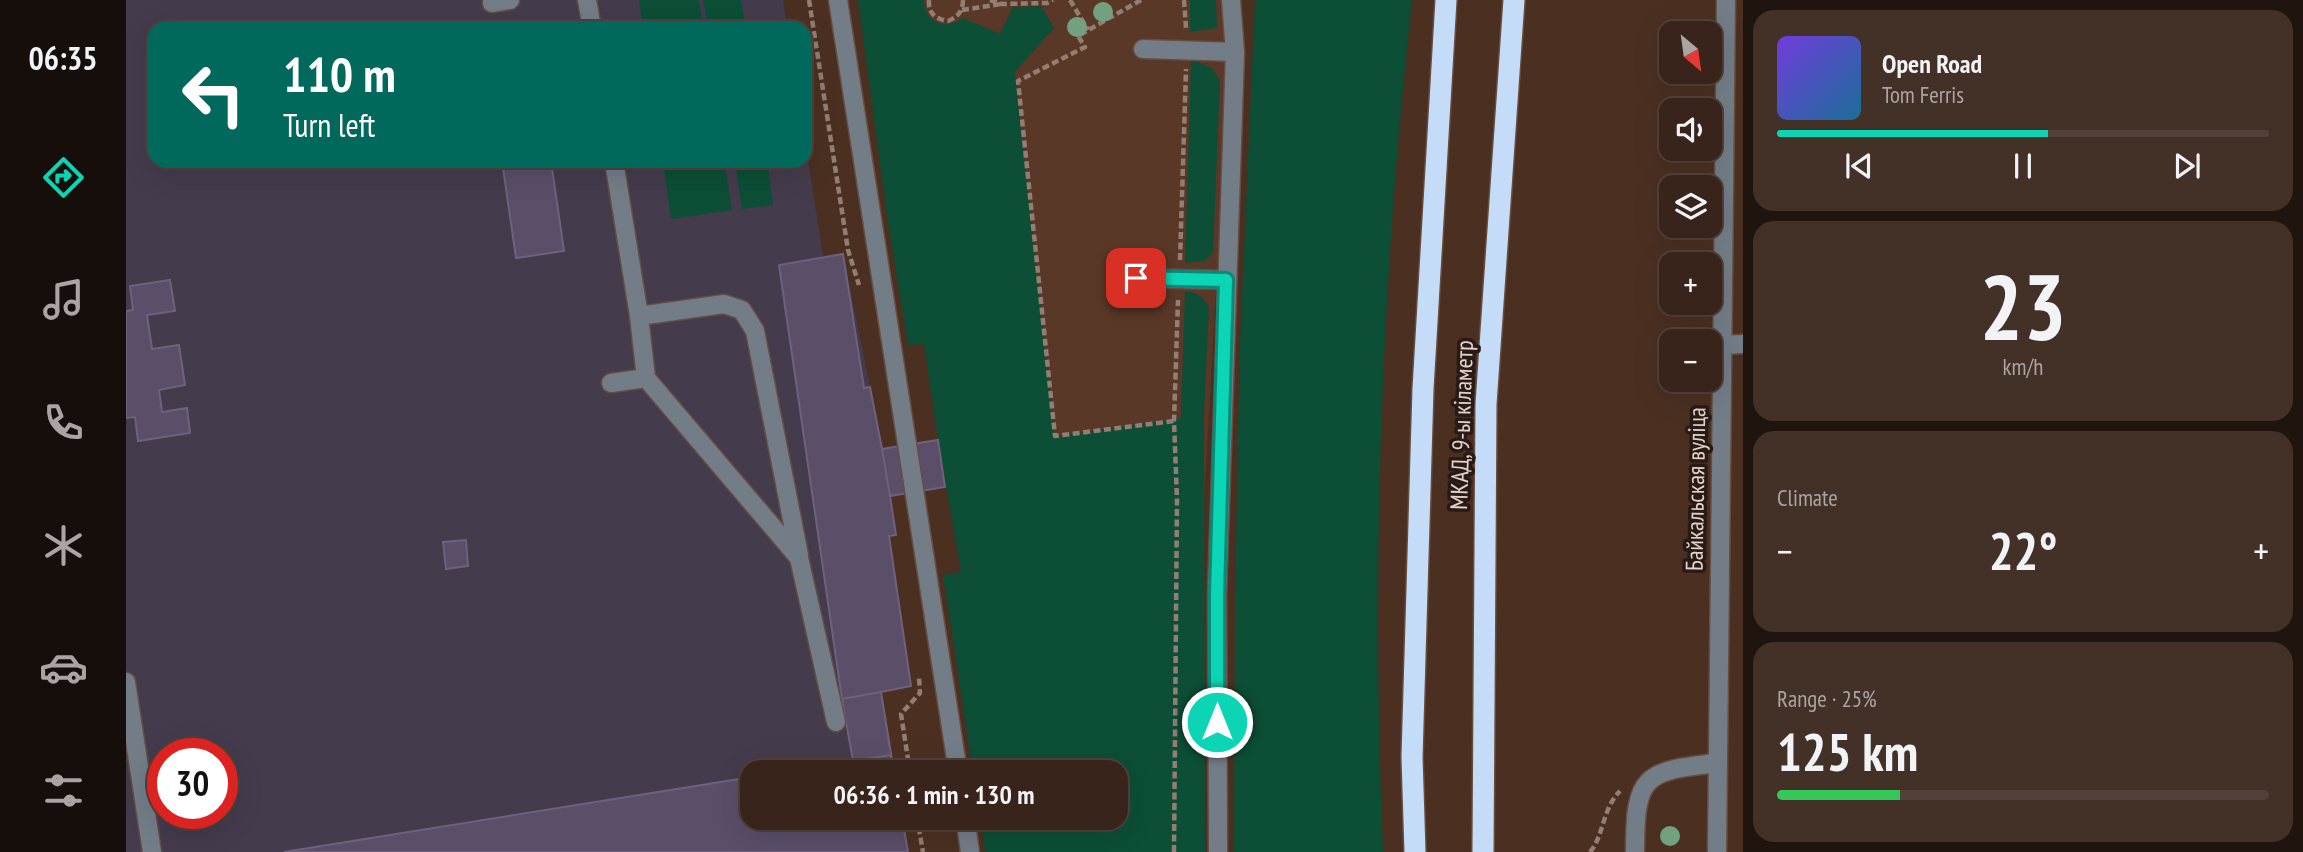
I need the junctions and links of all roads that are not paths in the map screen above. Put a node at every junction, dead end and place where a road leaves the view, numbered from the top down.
1 (587, 0) edge
2 (838, 0) edge
3 (1231, 0) edge
4 (1446, 0) edge
5 (1514, 0) edge
6 (1726, 0) edge
7 (591, 21) edge
8 (1143, 49) dead end
9 (1234, 52) junction
10 (615, 168) edge
11 (1136, 278) dead end
12 (1226, 280) junction
13 (639, 316) junction
14 (1743, 344) edge
15 (1722, 345) joint
16 (646, 378) junction
17 (611, 383) dead end
18 (1721, 392) edge
19 (799, 558) junction
20 (126, 682) edge
21 (836, 722) dead end
22 (956, 760) edge
23 (1717, 763) junction
24 (967, 830) edge
25 (152, 852) edge
26 (970, 852) edge
27 (1219, 852) edge
28 (1415, 852) edge
29 (1483, 852) edge
30 (1635, 852) edge
31 (1717, 852) edge

1 - 7 street
2 - 22 street
3 - 9 street
4 - 28 highway, МКАД, 9-ы кіламетр
5 - 29 highway, МКАД, 9-ы кіламетр
6 - 15 street, Байкальская вуліца
8 - 9 street
9 - 12 street
10 - 13 street
11 - 12 street
12 - 27 street
13 - 16 street
13 - 19 street
14 - 15 street
16 - 17 street
16 - 19 street
18 - 23 street, Байкальская вуліца
19 - 21 street
20 - 25 street
23 - 30 street
23 - 31 street, Байкальская вуліца
24 - 26 street

